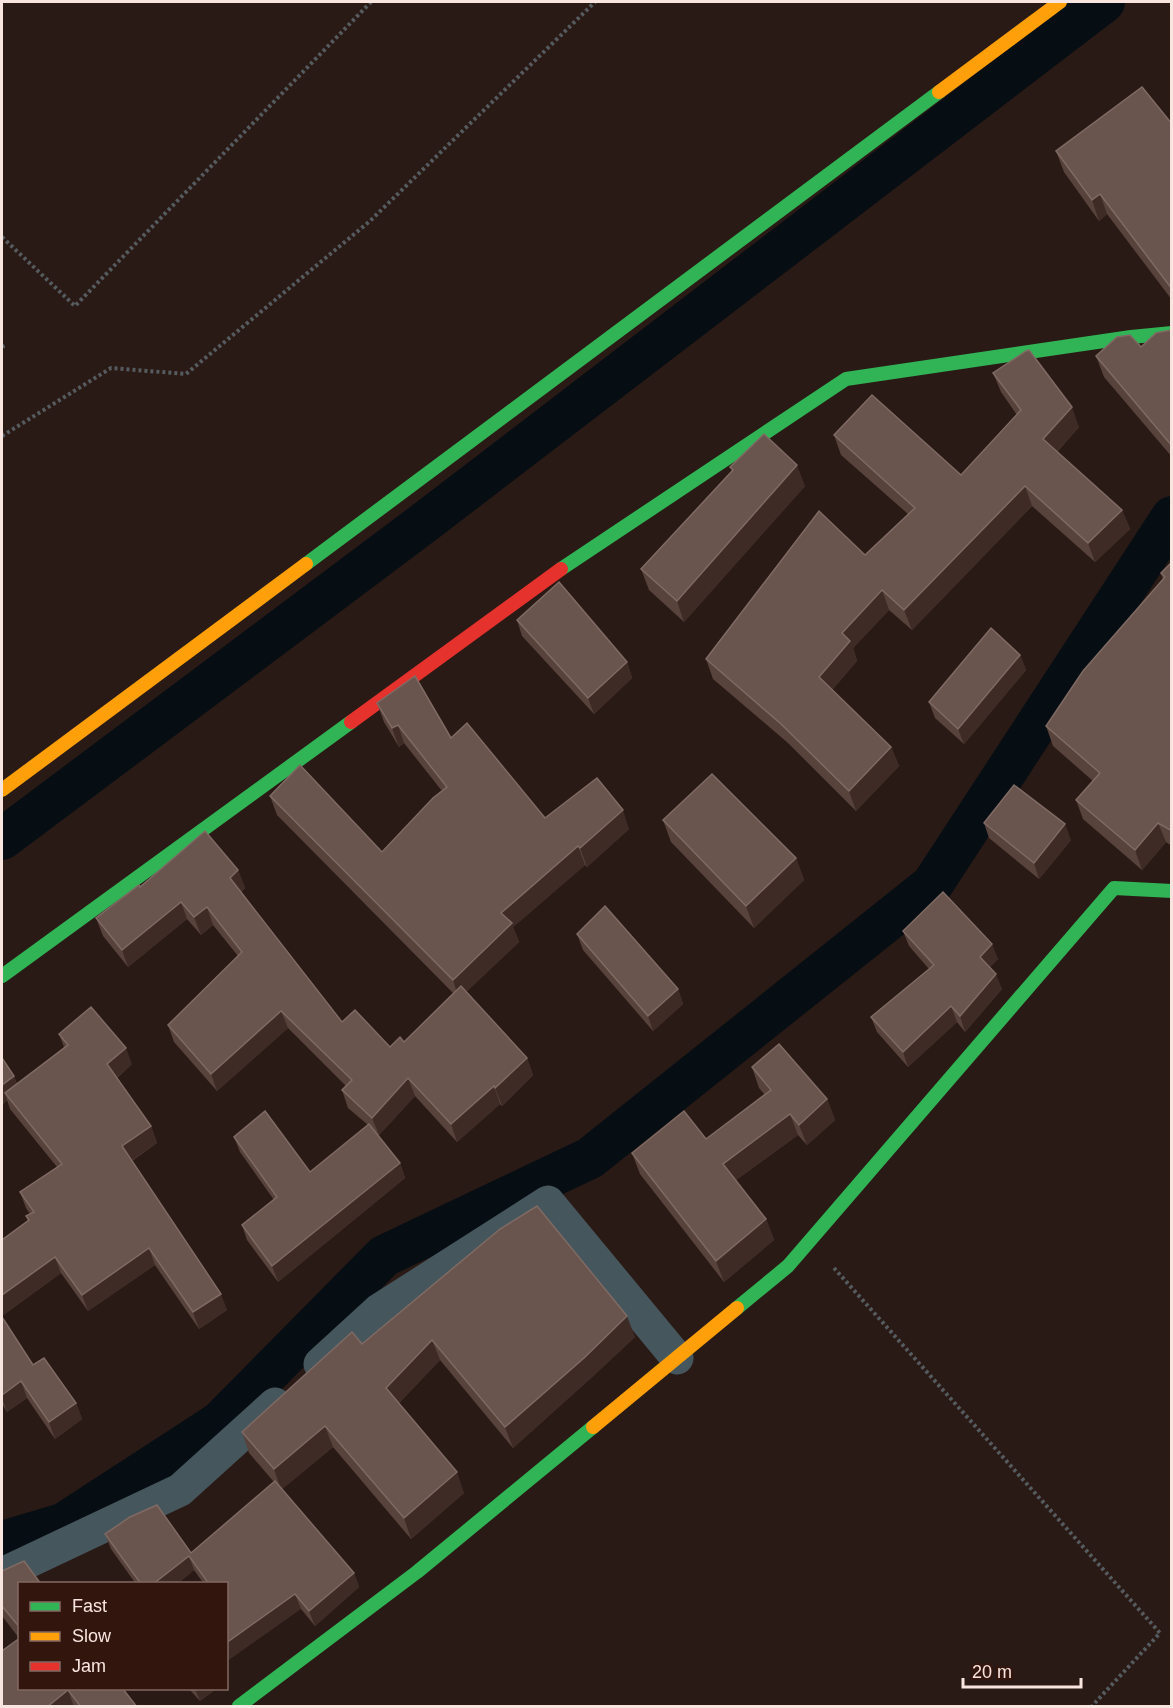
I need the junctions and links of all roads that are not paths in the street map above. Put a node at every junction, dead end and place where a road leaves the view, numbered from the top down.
1 (1059, 2) edge
2 (1172, 333) edge
3 (2, 790) edge
4 (1172, 891) edge
5 (2, 976) edge
6 (677, 1358) junction
7 (2, 1574) edge
8 (239, 1707) edge

1 - 3 street
2 - 5 street
4 - 6 street
6 - 7 street
6 - 8 street

